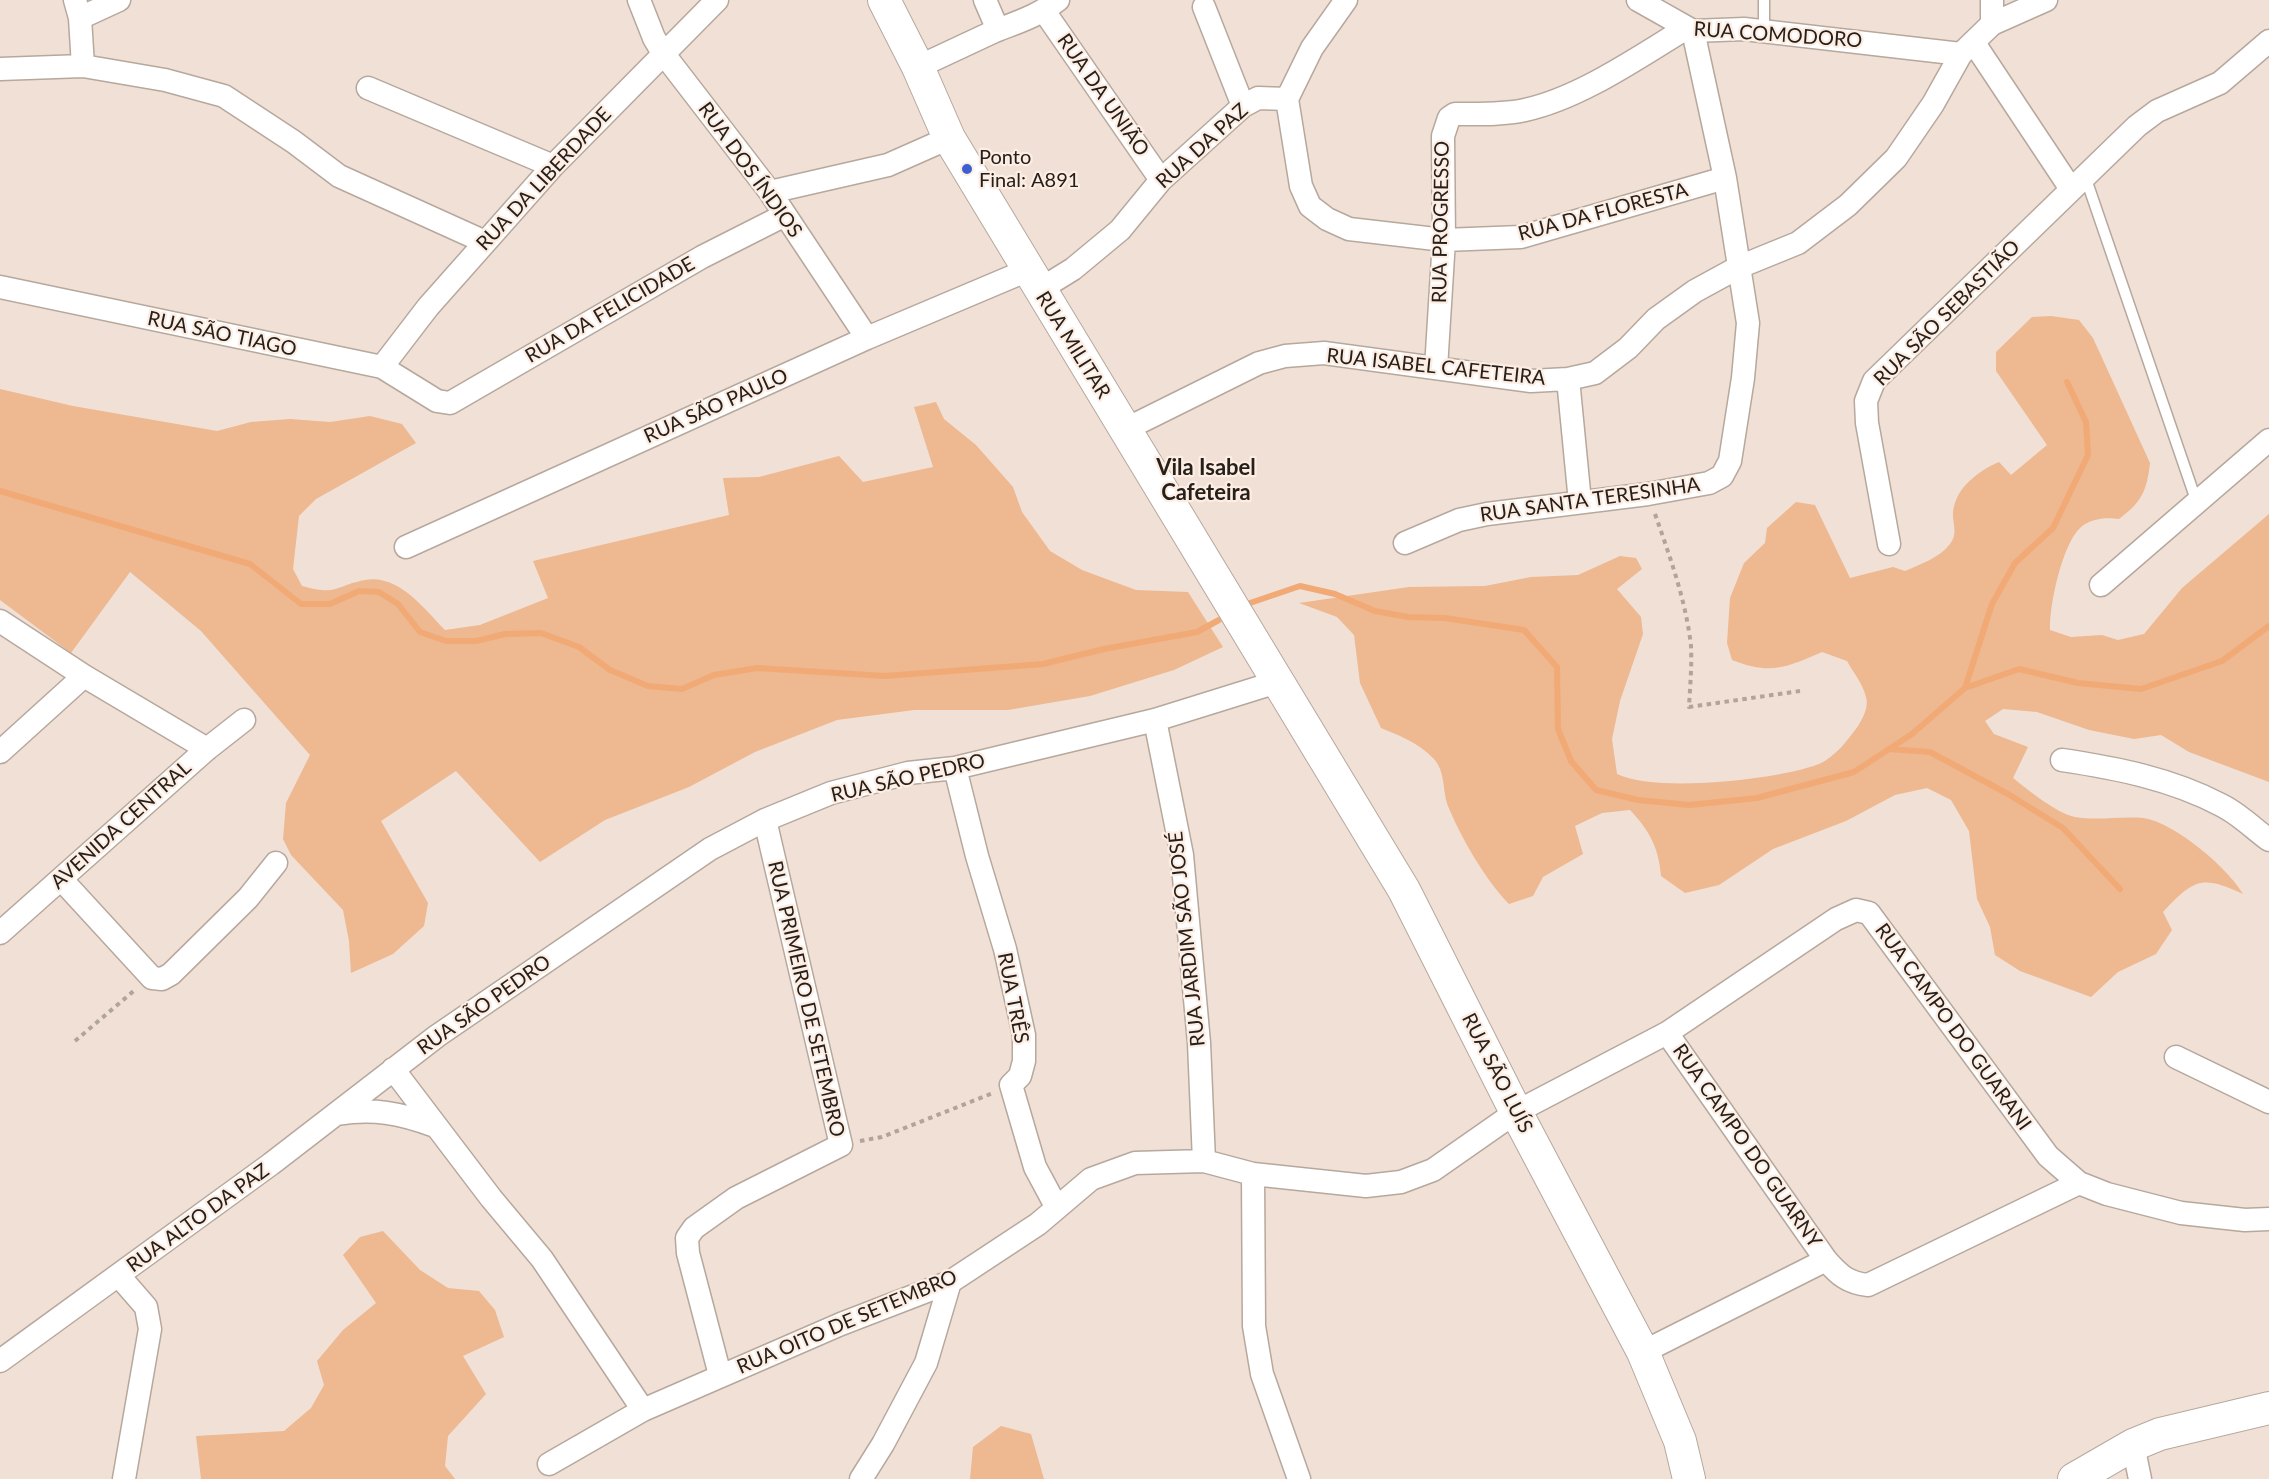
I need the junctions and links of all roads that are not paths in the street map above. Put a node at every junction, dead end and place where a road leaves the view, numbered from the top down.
1 (119, 0) edge
2 (639, 0) edge
3 (717, 0) edge
4 (884, 0) edge
5 (985, 0) edge
6 (1346, 0) edge
7 (1638, 0) edge
8 (1764, 0) edge
9 (1992, 0) edge
10 (2046, 0) edge
11 (1051, 5) edge
12 (1204, 7) dead end
13 (77, 9) edge
14 (1992, 24) junction
15 (998, 30) junction
16 (1689, 30) junction
17 (1764, 31) junction
18 (2269, 41) edge
19 (1968, 48) junction
20 (663, 53) junction
21 (83, 66) junction
22 (918, 67) junction
23 (0, 69) edge
24 (368, 88) dead end
25 (1287, 99) junction
26 (1244, 106) junction
27 (949, 138) junction
28 (553, 165) junction
29 (1725, 178) junction
30 (1161, 180) junction
31 (2078, 183) junction
32 (770, 192) junction
33 (785, 215) junction
34 (1444, 240) junction
35 (485, 242) junction
36 (1739, 267) junction
37 (1033, 280) junction
38 (0, 287) edge
39 (867, 338) junction
40 (382, 367) junction
41 (1436, 368) junction
42 (1568, 379) junction
43 (437, 400) joint
44 (1126, 429) junction
45 (2269, 440) edge
46 (1580, 502) junction
47 (2197, 503) junction
48 (1405, 543) dead end
49 (1889, 544) dead end
50 (406, 548) dead end
51 (2101, 585) dead end
52 (0, 621) edge
53 (84, 676) junction
54 (1277, 682) junction
55 (244, 720) dead end
56 (1155, 720) junction
57 (207, 749) junction
58 (0, 752) edge
59 (2062, 760) dead end
60 (955, 768) junction
61 (765, 820) junction
62 (2269, 840) edge
63 (276, 863) dead end
64 (61, 879) junction
65 (0, 933) edge
66 (1667, 1033) junction
67 (2176, 1057) dead end
68 (393, 1069) junction
69 (369, 1088) junction
70 (2269, 1102) edge
71 (380, 1110) junction
72 (1516, 1112) junction
73 (337, 1114) junction
74 (435, 1126) junction
75 (1204, 1161) junction
76 (1253, 1174) junction
77 (2079, 1183) junction
78 (1057, 1208) junction
79 (2269, 1219) edge
80 (1826, 1260) junction
81 (119, 1276) junction
82 (950, 1282) junction
83 (1643, 1352) junction
84 (0, 1361) edge
85 (720, 1375) junction
86 (2269, 1408) edge
87 (643, 1410) junction
88 (2133, 1445) junction
89 (549, 1464) dead end
90 (124, 1479) edge
91 (861, 1479) edge
92 (1299, 1479) edge
93 (1689, 1479) edge
94 (2074, 1479) edge
95 (2140, 1479) edge

1 - 13 street
2 - 20 street, RUA DOS ÍNDIOS
3 - 20 street, RUA DA LIBERDADE
4 - 22 street, RUA MILITAR
5 - 15 street
6 - 25 street
7 - 16 street, RUA COMODORO
8 - 17 lane
9 - 14 street
10 - 14 street, RUA ISABEL CAFETEIRA
11 - 15 street
11 - 30 street, RUA DA UNIÃO
12 - 26 street
13 - 21 street
14 - 19 street, RUA ISABEL CAFETEIRA
15 - 22 street
16 - 17 street, RUA COMODORO
16 - 29 street, RUA SANTA TERESINHA
16 - 34 street, RUA PROGRESSO
17 - 19 street, RUA COMODORO
18 - 31 street, RUA SÃO SEBASTIÃO
19 - 31 street
19 - 36 street, RUA ISABEL CAFETEIRA
20 - 28 street, RUA DA LIBERDADE
20 - 32 street, RUA DOS ÍNDIOS
21 - 23 street
21 - 35 street
22 - 27 street, RUA MILITAR
24 - 28 street
25 - 26 street, RUA DA PAZ
25 - 34 street, RUA DA FLORESTA
26 - 30 street, RUA DA PAZ
27 - 32 street
27 - 37 street, RUA MILITAR
28 - 35 street, RUA DA LIBERDADE
29 - 34 street, RUA DA FLORESTA
29 - 36 street, RUA SANTA TERESINHA
30 - 37 street, RUA DA PAZ
31 - 47 lane
31 - 49 street, RUA SÃO SEBASTIÃO
32 - 33 street, RUA DOS ÍNDIOS
33 - 39 street, RUA DOS ÍNDIOS
33 - 43 street, RUA DA FELICIDADE
34 - 41 street, RUA PROGRESSO
35 - 40 street, RUA DA LIBERDADE
36 - 42 street, RUA ISABEL CAFETEIRA
36 - 46 street, RUA SANTA TERESINHA
37 - 39 street, RUA SÃO PAULO
37 - 44 street, RUA MILITAR
38 - 40 street, RUA SÃO TIAGO
39 - 50 street, RUA SÃO PAULO
40 - 43 street, RUA SÃO TIAGO
41 - 42 street, RUA ISABEL CAFETEIRA
41 - 44 street, RUA ISABEL CAFETEIRA
42 - 46 street
44 - 54 street, RUA MILITAR
45 - 47 street
46 - 48 street, RUA SANTA TERESINHA
47 - 51 street
52 - 53 street
53 - 57 street
53 - 58 street
54 - 56 street, RUA SÃO PEDRO
54 - 72 street, RUA SÃO LUÍS
55 - 57 street, AVENIDA CENTRAL
56 - 60 street, RUA SÃO PEDRO
56 - 75 street, RUA JARDIM SÃO JOSÉ
57 - 64 street, AVENIDA CENTRAL
59 - 62 street
60 - 61 street, RUA SÃO PEDRO
60 - 78 street, RUA TRÊS
61 - 68 street, RUA SÃO PEDRO
61 - 85 street, RUA PRIMEIRO DE SETEMBRO
63 - 64 street
64 - 65 street, AVENIDA CENTRAL
66 - 72 street, RUA OITO DE SETEMBRO
66 - 77 street, RUA CAMPO DO GUARANI
66 - 80 street, RUA CAMPO DO GUARNY
67 - 70 street
68 - 69 street, RUA ALTO DA PAZ
68 - 74 street
69 - 71 street
69 - 73 street, RUA ALTO DA PAZ
71 - 73 street
71 - 74 street
72 - 76 street, RUA OITO DE SETEMBRO
72 - 83 street, RUA SÃO LUÍS
73 - 81 street, RUA ALTO DA PAZ
74 - 87 street
75 - 76 street, RUA OITO DE SETEMBRO
75 - 78 street, RUA OITO DE SETEMBRO
76 - 92 street
77 - 79 street
77 - 80 street, RUA CAMPO DO GUARNY
78 - 82 street, RUA OITO DE SETEMBRO
80 - 83 street
81 - 84 street, RUA ALTO DA PAZ
81 - 90 street
82 - 85 street, RUA OITO DE SETEMBRO
82 - 91 street
83 - 93 street, RUA SÃO LUÍS
85 - 87 street, RUA OITO DE SETEMBRO
86 - 88 street
87 - 89 street, RUA OITO DE SETEMBRO
88 - 94 street
88 - 95 street

